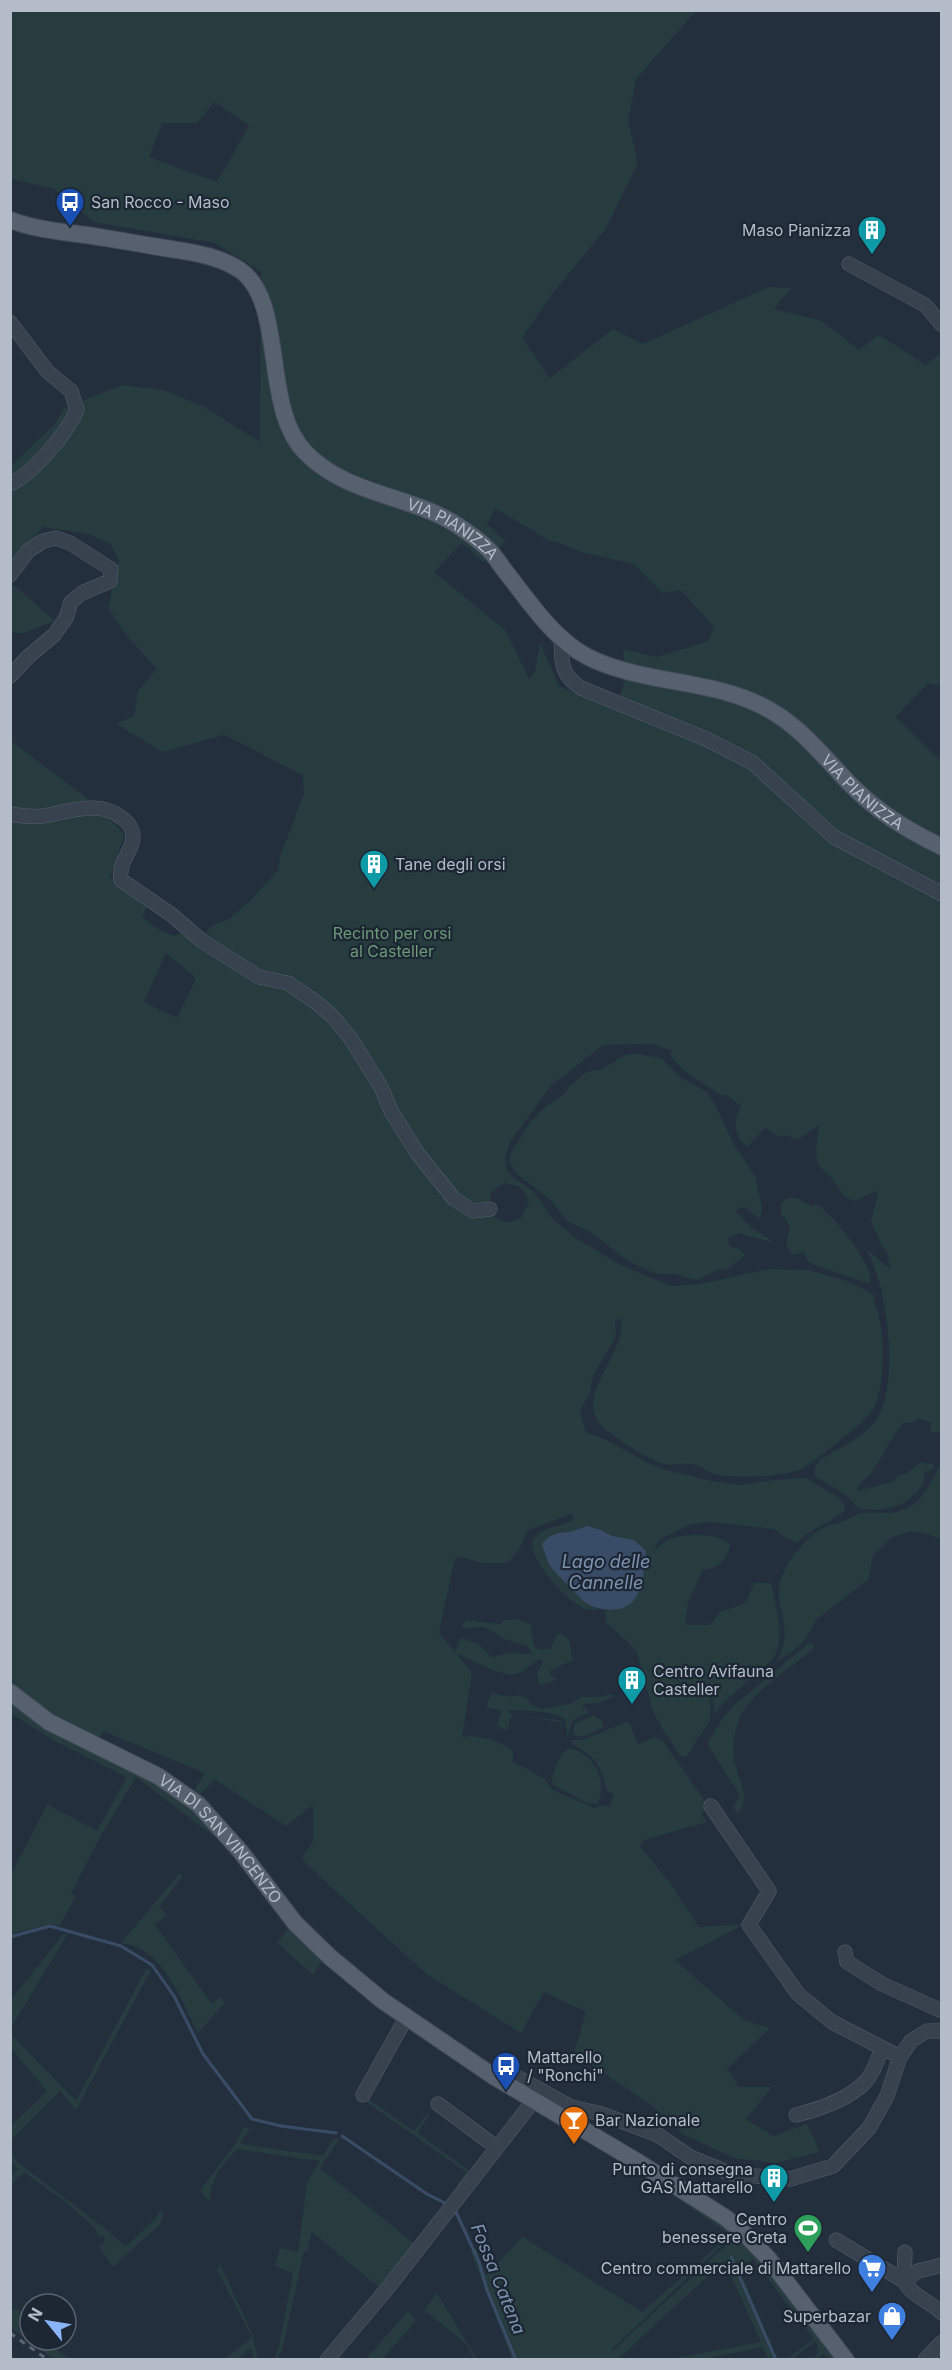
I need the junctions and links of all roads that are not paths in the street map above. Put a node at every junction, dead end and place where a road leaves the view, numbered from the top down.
1 (10, 220) edge
2 (849, 264) dead end
3 (10, 322) edge
4 (942, 325) edge
5 (10, 484) edge
6 (10, 575) edge
7 (561, 639) junction
8 (10, 676) edge
9 (10, 814) edge
10 (942, 847) edge
11 (942, 894) edge
12 (490, 1209) dead end
13 (10, 1692) edge
14 (711, 1806) dead end
15 (845, 1952) dead end
16 (942, 2011) edge
17 (406, 2018) junction
18 (942, 2031) edge
19 (882, 2048) junction
20 (900, 2057) junction
21 (509, 2080) junction
22 (363, 2095) dead end
23 (534, 2100) junction
24 (438, 2104) dead end
25 (796, 2115) dead end
26 (496, 2146) junction
27 (836, 2240) dead end
28 (905, 2252) dead end
29 (942, 2265) edge
30 (904, 2281) junction
31 (942, 2313) edge
32 (942, 2342) edge
33 (844, 2358) edge
34 (327, 2360) edge
35 (925, 2360) edge

1 - 7 main road, VIA PIANIZZA
2 - 4 street
3 - 5 street
6 - 8 street
7 - 10 main road, VIA PIANIZZA
7 - 11 street
9 - 12 street
13 - 17 main road, VIA DI SAN VINCENZO
14 - 19 street
15 - 16 street
17 - 21 main road, VIA DI SAN VINCENZO
17 - 22 street
18 - 20 street
19 - 20 street
19 - 25 street
20 - 21 street
21 - 23 main road, VIA DI SAN VINCENZO
23 - 26 street
23 - 33 main road, VIA DI SAN VINCENZO
24 - 26 street
26 - 34 street
27 - 30 street
28 - 30 street
29 - 30 street
30 - 31 street
32 - 35 street

